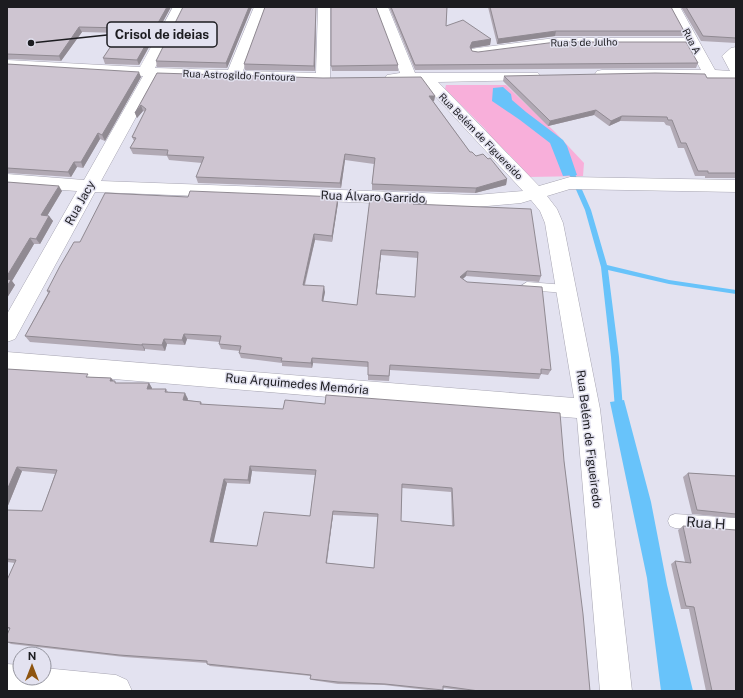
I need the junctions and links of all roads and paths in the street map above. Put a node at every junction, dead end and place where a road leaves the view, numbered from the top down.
1 (179, 7) edge
2 (260, 7) edge
3 (324, 7) edge
4 (382, 7) edge
5 (674, 7) edge
6 (692, 42) junction
7 (736, 51) edge
8 (477, 52) edge
9 (7, 64) edge
10 (736, 69) edge
11 (149, 72) junction
12 (234, 74) junction
13 (590, 74) edge
14 (710, 74) junction
15 (543, 75) edge
16 (736, 75) edge
17 (379, 78) edge
18 (409, 78) junction
19 (426, 78) junction
20 (7, 180) edge
21 (90, 186) junction
22 (736, 186) edge
23 (536, 194) junction
24 (512, 285) edge
25 (566, 289) junction
26 (7, 333) edge
27 (7, 361) edge
28 (588, 409) junction
29 (675, 521) dead end
30 (736, 525) edge
31 (7, 679) edge
32 (116, 691) edge
33 (616, 691) edge

1 - 11 street, Rua Jacy
2 - 12 street
3 - 12 street, Rua Astrogildo Fontoura
4 - 18 street
5 - 6 street, Rua A
6 - 8 street, Rua 5 de Julho
6 - 14 street, Rua A
7 - 10 street
9 - 11 street, Rua Astrogildo Fontoura
11 - 12 street, Rua Astrogildo Fontoura
11 - 21 street, Rua Jacy
13 - 14 street
14 - 16 street
15 - 19 street
17 - 18 street
18 - 19 street
19 - 23 street, Rua Belém de Figuereido
20 - 21 street, Rua Álvaro Garrido
21 - 23 street, Rua Álvaro Garrido
21 - 26 street, Rua Jacy
22 - 23 street, Rua Álvaro Garrido
23 - 25 street, Rua Belém de Figueiredo
24 - 25 lane
25 - 28 street, Rua Belém de Figueiredo
27 - 28 street, Rua Arquimedes Memória
28 - 33 street, Rua Belém de Figueiredo
29 - 30 lane, Rua H
31 - 32 street

